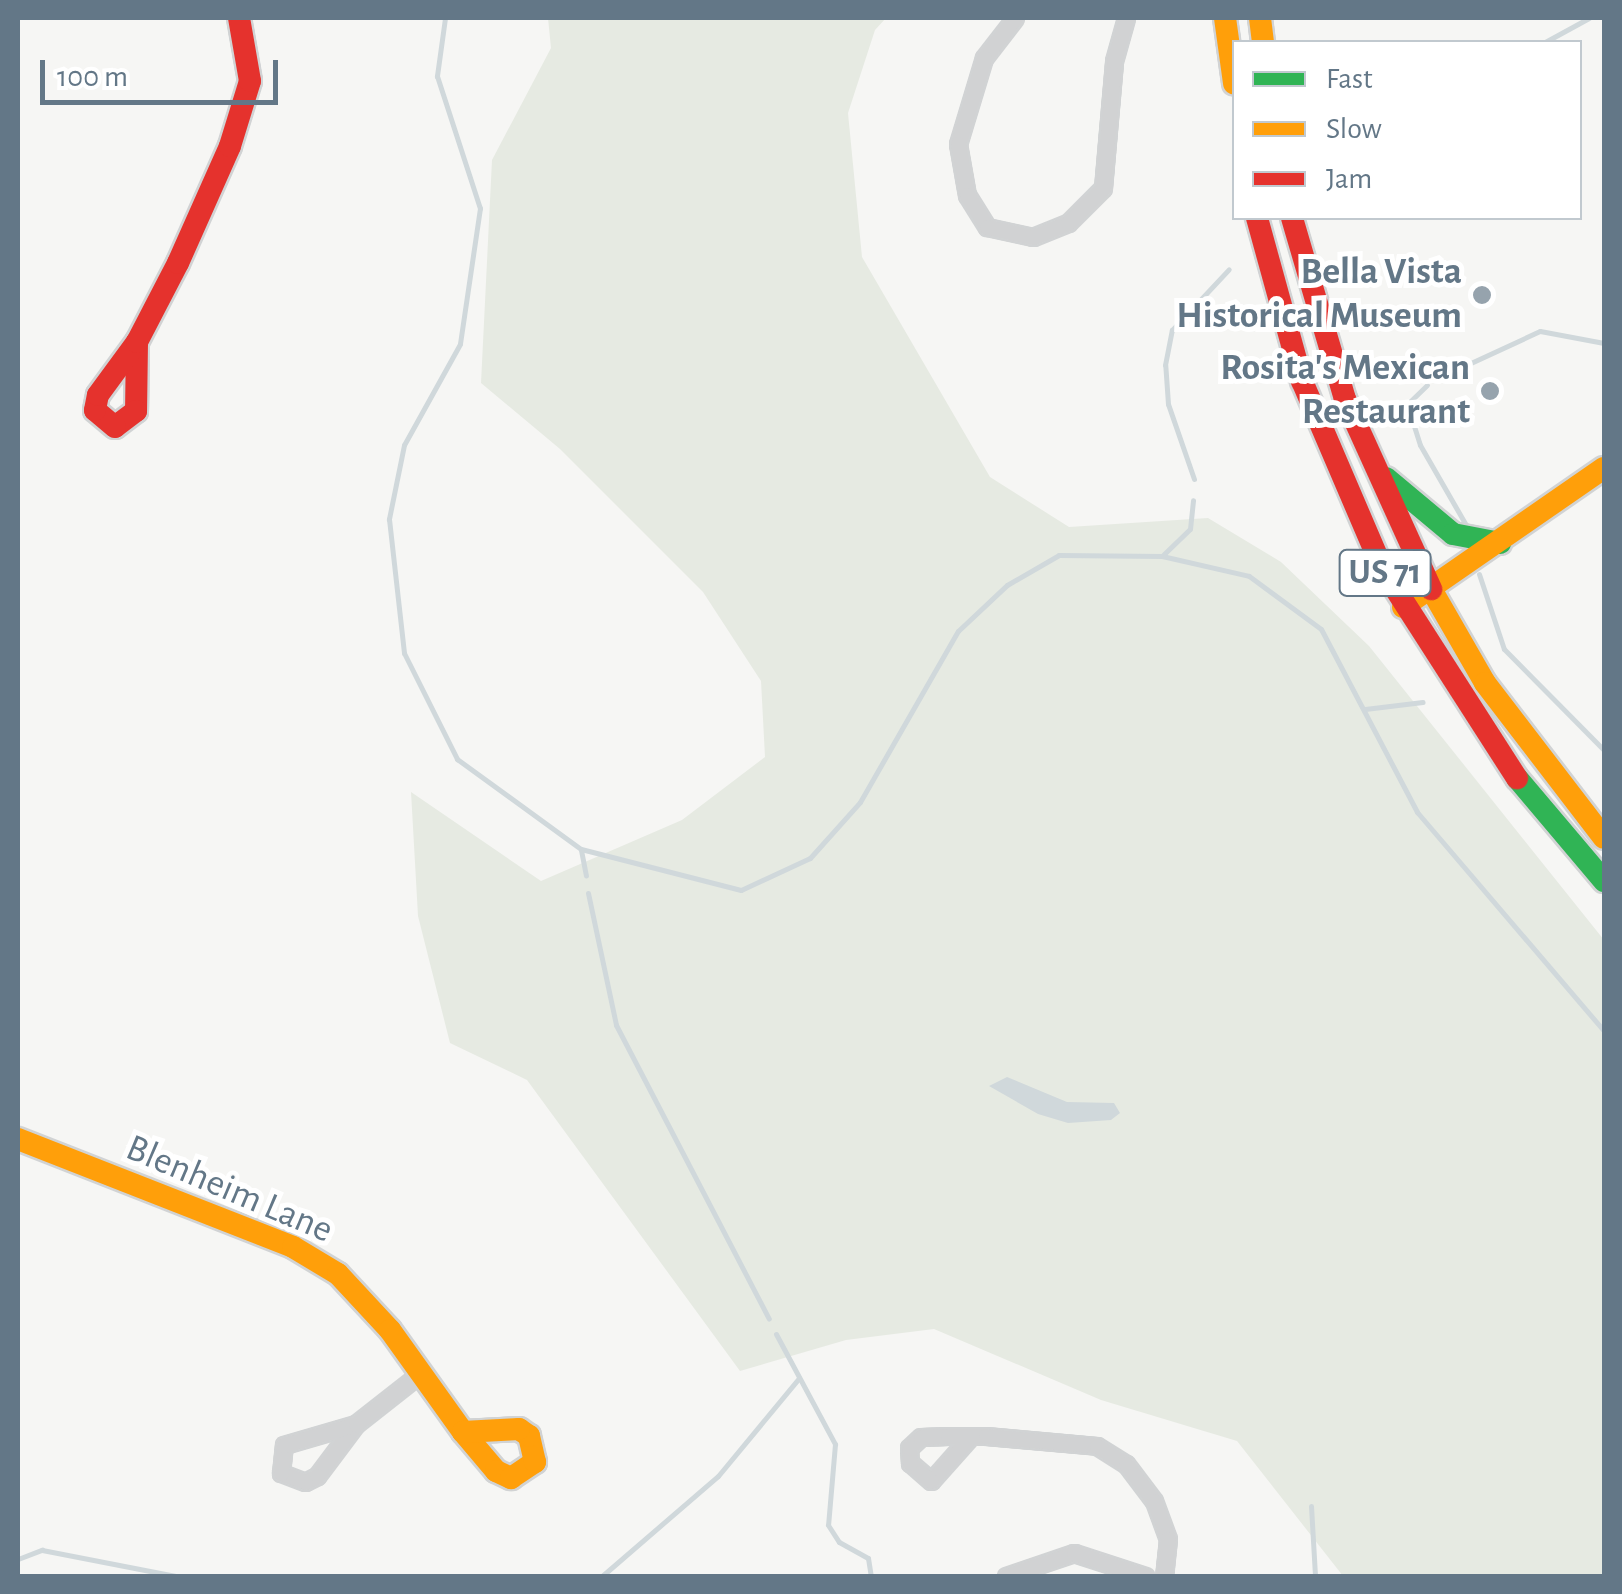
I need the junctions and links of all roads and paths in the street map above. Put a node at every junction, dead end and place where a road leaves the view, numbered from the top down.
1 (239, 18) edge
2 (1015, 18) edge
3 (1126, 18) edge
4 (1225, 18) edge
5 (1232, 69) edge
6 (1257, 220) edge
7 (1293, 220) edge
8 (137, 342) dead end
9 (1373, 466) junction
10 (1604, 468) edge
11 (1500, 543) junction
12 (1431, 589) junction
13 (1404, 607) junction
14 (1604, 838) edge
15 (1604, 881) edge
16 (18, 1139) edge
17 (422, 1372) junction
18 (356, 1424) junction
19 (463, 1432) dead end
20 (971, 1436) dead end
21 (1006, 1576) edge
22 (1145, 1576) edge
23 (1164, 1576) edge

1 - 8 main road
2 - 3 street
4 - 5 main road
6 - 13 main road, US 71
7 - 9 main road, US 71
9 - 11 main road
9 - 12 main road, US 71
10 - 11 main road
11 - 12 main road
12 - 13 main road
12 - 14 main road, US 71
13 - 15 main road, US 71
16 - 17 main road, Blenheim Lane
17 - 18 street
17 - 19 main road, Blenheim Lane
18 - 18 street
20 - 23 street
21 - 22 street

